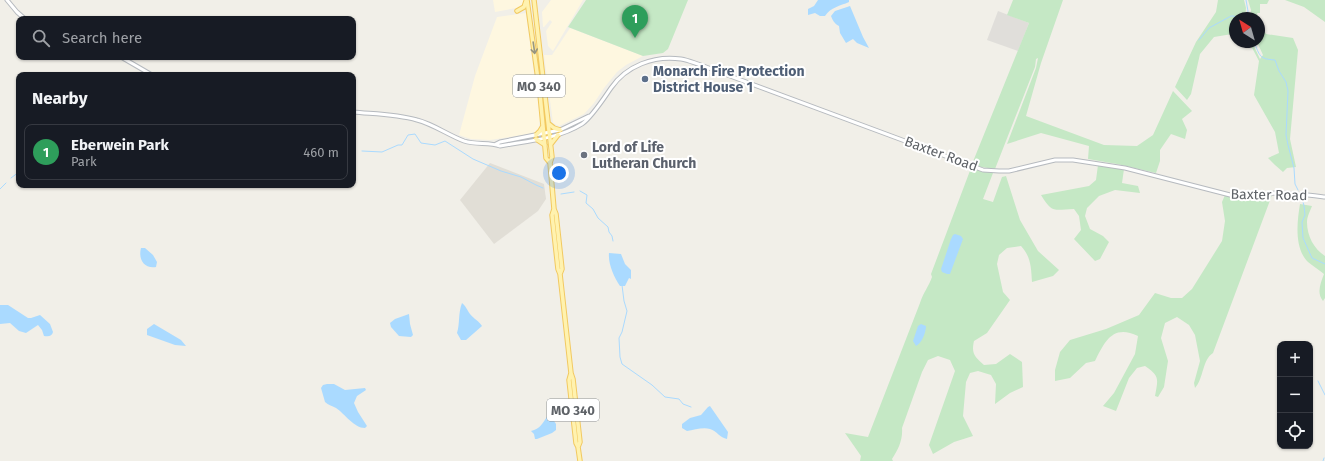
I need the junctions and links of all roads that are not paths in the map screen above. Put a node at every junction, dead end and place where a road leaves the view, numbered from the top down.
1 (7, 0) edge
2 (527, 0) edge
3 (534, 0) edge
4 (517, 11) dead end
5 (21, 16) edge
6 (127, 60) edge
7 (147, 72) edge
8 (356, 112) edge
9 (589, 116) junction
10 (548, 123) junction
11 (543, 124) junction
12 (560, 130) junction
13 (549, 135) junction
14 (558, 135) junction
15 (544, 136) junction
16 (536, 137) junction
17 (550, 145) junction
18 (545, 146) junction
19 (550, 163) junction
20 (1325, 197) edge
21 (554, 209) junction
22 (554, 233) junction
23 (559, 239) junction
24 (560, 274) junction
25 (580, 461) edge

1 - 5 main road
2 - 4 main road
2 -> 11 main road, MO 340
3 - 10 main road, MO 340
6 - 7 main road
8 - 16 main road, Baxter Road
9 - 12 main road, Baxter Road
9 - 14 main road, Baxter Road
9 - 20 main road, Baxter Road
10 - 12 main road
10 - 13 main road, MO 340
11 - 15 main road, MO 340
11 - 16 main road
12 - 13 main road, Baxter Road
13 - 14 main road, Baxter Road
13 - 15 main road, Baxter Road
13 - 17 main road, MO 340
14 - 17 main road
15 - 16 main road, Baxter Road
15 - 18 main road, MO 340
16 - 18 main road
17 - 19 main road, MO 340
18 - 19 main road, MO 340
19 - 21 main road, MO 340
21 - 22 main road, MO 340
21 - 23 main road, MO 340
22 - 23 main road
22 - 24 main road, MO 340
23 - 24 main road, MO 340
24 - 25 main road, MO 340

